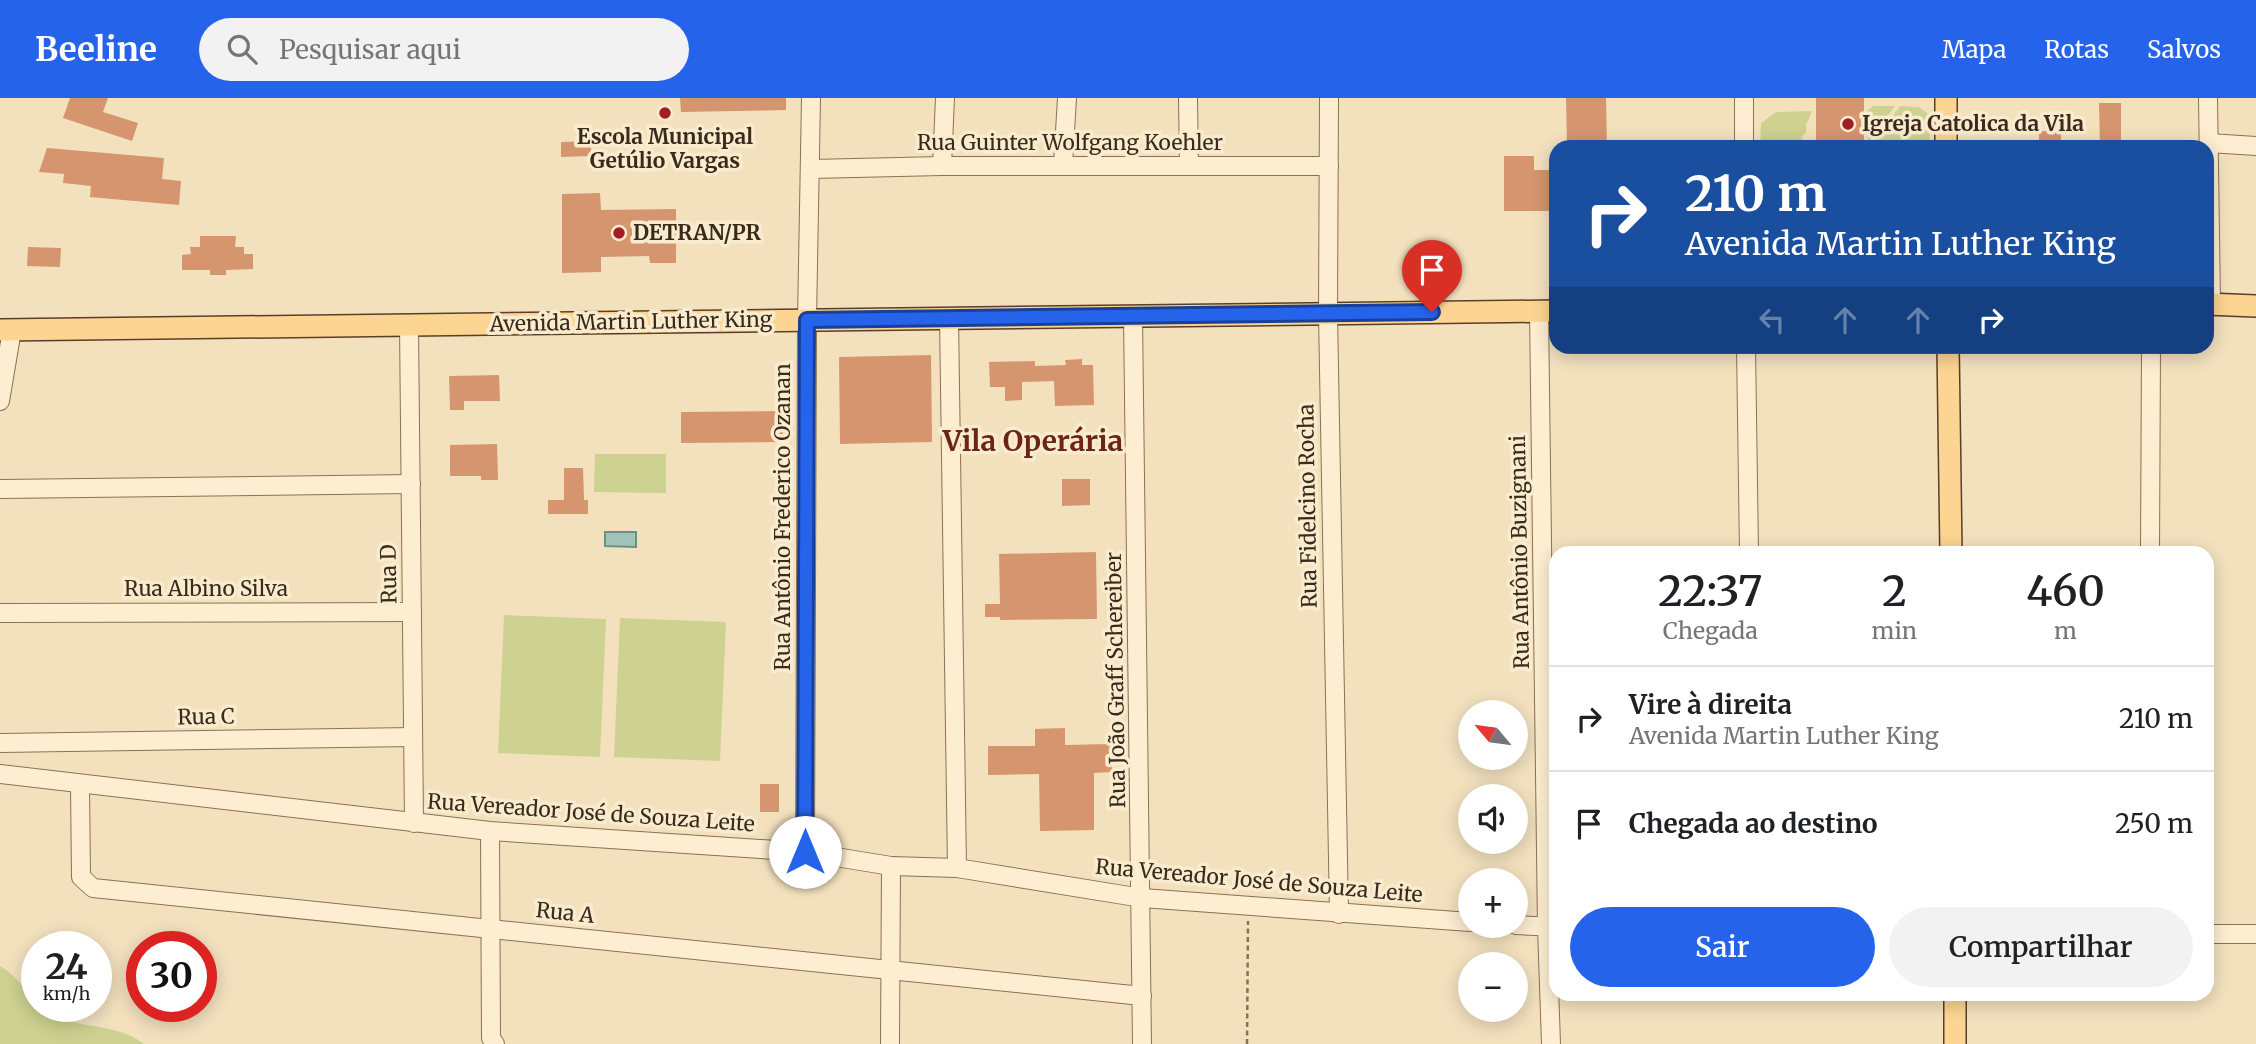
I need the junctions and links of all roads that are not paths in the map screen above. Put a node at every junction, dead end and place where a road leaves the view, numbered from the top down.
1 (811, 98) edge
2 (945, 98) edge
3 (1067, 98) edge
4 (1188, 98) edge
5 (1329, 98) edge
6 (1744, 98) edge
7 (1946, 98) edge
8 (2208, 98) edge
9 (1744, 140) edge
10 (1946, 140) edge
11 (2209, 140) edge
12 (2214, 143) edge
13 (2256, 146) edge
14 (1063, 165) junction
15 (1189, 165) junction
16 (942, 166) junction
17 (1329, 166) junction
18 (811, 169) junction
19 (2214, 304) edge
20 (2256, 306) edge
21 (1547, 311) edge
22 (1328, 314) junction
23 (1133, 316) junction
24 (949, 318) junction
25 (807, 320) junction
26 (409, 325) junction
27 (6, 330) edge
28 (1746, 354) edge
29 (1948, 354) edge
30 (2151, 354) edge
31 (0, 401) edge
32 (411, 484) junction
33 (0, 489) edge
34 (1749, 546) edge
35 (1951, 546) edge
36 (2150, 546) edge
37 (1549, 557) edge
38 (412, 612) junction
39 (0, 613) edge
40 (413, 737) junction
41 (0, 743) edge
42 (0, 774) edge
43 (80, 784) junction
44 (414, 823) junction
45 (490, 831) junction
46 (805, 852) junction
47 (891, 866) junction
48 (957, 868) junction
49 (1142, 898) junction
50 (1339, 914) junction
51 (1458, 921) edge
52 (1528, 926) edge
53 (1549, 927) edge
54 (491, 928) junction
55 (2214, 934) edge
56 (2256, 934) edge
57 (891, 969) junction
58 (1142, 996) junction
59 (1551, 1001) edge
60 (1955, 1001) edge
61 (493, 1041) edge
62 (890, 1044) edge
63 (1142, 1044) edge
64 (1551, 1044) edge
65 (1955, 1044) edge

1 - 18 street, Rua Antônio Frederico Ozanan
2 - 16 street
3 - 14 street
4 - 15 street
5 - 17 street, Rua Fidelcino Rocha
6 - 9 street
7 - 10 main road
8 - 11 street
12 - 13 street
14 - 15 street, Rua Guinter Wolfgang Koehler
14 - 16 street, Rua Guinter Wolfgang Koehler
15 - 17 street, Rua Guinter Wolfgang Koehler
16 - 18 street, Rua Guinter Wolfgang Koehler
17 - 22 street, Rua Fidelcino Rocha
18 - 25 street, Rua Antônio Frederico Ozanan
19 - 20 main road
21 - 22 main road, Avenida Martin Luther King
21 - 37 street, Rua Antônio Buzignani
22 - 23 main road, Avenida Martin Luther King
22 - 50 street, Rua Fidelcino Rocha
23 - 24 main road, Avenida Martin Luther King
23 - 49 street, Rua João Graff Schereiber
24 - 25 main road, Avenida Martin Luther King
24 - 48 street
25 - 26 main road, Avenida Martin Luther King
25 - 46 street, Rua Antônio Frederico Ozanan
26 - 27 main road, Avenida Martin Luther King
26 - 32 street, Rua D
27 - 31 street
28 - 34 street
29 - 35 main road
30 - 36 street
32 - 33 street
32 - 38 street, Rua D
38 - 39 street, Rua Albino Silva
38 - 40 street, Rua D
40 - 41 street, Rua C
40 - 44 street, Rua D
42 - 43 street, Rua Vereador José de Souza Leite
43 - 44 street, Rua Vereador José de Souza Leite
43 - 54 street, Rua A
44 - 45 street, Rua Vereador José de Souza Leite
45 - 46 street, Rua Vereador José de Souza Leite
45 - 54 street
46 - 47 street, Rua Vereador José de Souza Leite
47 - 48 street, Rua Vereador José de Souza Leite
47 - 57 street
48 - 49 street, Rua Vereador José de Souza Leite
49 - 50 street, Rua Vereador José de Souza Leite
49 - 58 street, Rua João Graff Schereiber
50 - 51 street, Rua Vereador José de Souza Leite
52 - 53 street
54 - 57 street, Rua A
54 - 61 street
55 - 56 street
57 - 58 street, Rua A
57 - 62 street
58 - 63 street, Rua João Graff Schereiber
59 - 64 street, Rua Antônio Buzignani
60 - 65 main road

